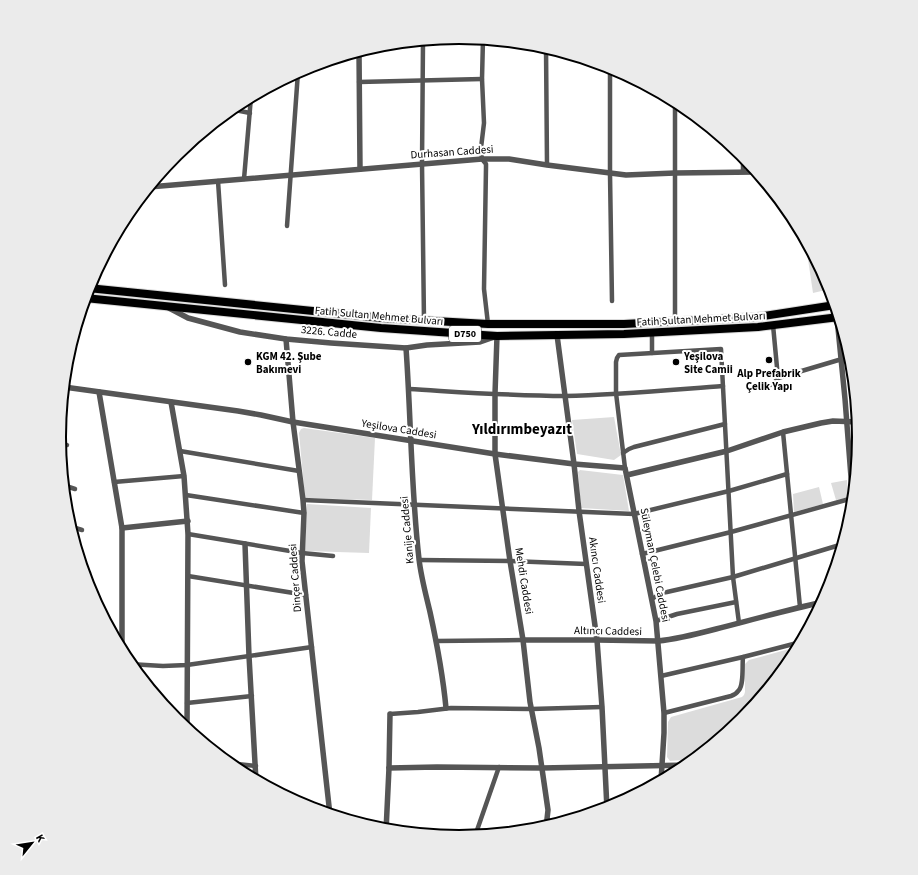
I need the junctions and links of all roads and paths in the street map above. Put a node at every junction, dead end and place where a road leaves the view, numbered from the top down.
1 (483, 45) edge
2 (423, 46) edge
3 (546, 54) edge
4 (358, 57) edge
5 (610, 74) edge
6 (297, 79) edge
7 (482, 79) junction
8 (423, 80) junction
9 (359, 82) junction
10 (251, 104) edge
11 (675, 108) edge
12 (239, 111) edge
13 (250, 113) junction
14 (482, 159) junction
15 (422, 164) junction
16 (547, 165) junction
17 (743, 165) edge
18 (360, 169) junction
19 (743, 172) junction
20 (749, 172) edge
21 (675, 173) junction
22 (610, 174) junction
23 (290, 175) junction
24 (244, 179) junction
25 (218, 181) junction
26 (156, 186) edge
27 (287, 226) dead end
28 (225, 285) dead end
29 (94, 288) edge
30 (91, 298) edge
31 (612, 301) dead end
32 (163, 306) junction
33 (830, 306) edge
34 (834, 318) edge
35 (424, 321) junction
36 (675, 321) junction
37 (488, 324) junction
38 (774, 325) junction
39 (652, 332) junction
40 (497, 336) junction
41 (557, 336) junction
42 (286, 339) junction
43 (840, 341) edge
44 (406, 348) junction
45 (652, 353) junction
46 (842, 359) junction
47 (778, 378) junction
48 (723, 386) junction
49 (69, 388) edge
50 (753, 388) dead end
51 (409, 389) junction
52 (99, 392) junction
53 (495, 394) junction
54 (616, 394) junction
55 (565, 396) junction
56 (171, 402) junction
57 (293, 422) junction
58 (847, 422) junction
59 (852, 422) edge
60 (725, 424) junction
61 (783, 432) junction
62 (411, 441) junction
63 (180, 451) junction
64 (727, 451) junction
65 (623, 453) junction
66 (495, 454) junction
67 (574, 464) junction
68 (625, 468) junction
69 (299, 471) junction
70 (851, 473) edge
71 (787, 474) junction
72 (627, 475) junction
73 (184, 476) junction
74 (114, 482) junction
75 (69, 487) edge
76 (75, 490) dead end
77 (729, 491) junction
78 (186, 495) junction
79 (303, 500) junction
80 (847, 502) edge
81 (414, 505) junction
82 (503, 508) junction
83 (579, 511) junction
84 (304, 513) junction
85 (634, 514) junction
86 (791, 516) junction
87 (188, 521) junction
88 (76, 528) edge
89 (122, 528) junction
90 (82, 530) dead end
91 (731, 532) junction
92 (188, 534) junction
93 (245, 544) junction
94 (837, 546) edge
95 (302, 554) junction
96 (642, 554) junction
97 (333, 556) dead end
98 (795, 558) junction
99 (419, 560) junction
100 (510, 561) junction
101 (586, 564) junction
102 (188, 576) junction
103 (733, 577) junction
104 (246, 586) junction
105 (306, 595) junction
106 (652, 599) junction
107 (736, 602) junction
108 (816, 604) edge
109 (800, 607) junction
110 (656, 621) junction
111 (739, 623) junction
112 (122, 640) edge
113 (523, 640) junction
114 (597, 640) junction
115 (436, 641) junction
116 (658, 642) junction
117 (794, 644) edge
118 (312, 647) junction
119 (249, 656) junction
120 (742, 657) junction
121 (138, 665) edge
122 (187, 665) junction
123 (661, 676) junction
124 (252, 696) junction
125 (187, 703) junction
126 (602, 707) junction
127 (446, 708) junction
128 (531, 709) junction
129 (664, 713) junction
130 (390, 714) joint
131 (187, 721) edge
132 (239, 764) edge
133 (663, 765) junction
134 (678, 765) edge
135 (256, 766) junction
136 (499, 767) junction
137 (605, 767) junction
138 (389, 768) junction
139 (542, 768) junction
140 (256, 774) edge
141 (662, 775) edge
142 (607, 802) edge
143 (329, 809) edge
144 (547, 821) edge
145 (386, 824) edge
146 (477, 830) edge

1 - 7 street
2 - 8 street
3 - 16 street
4 - 9 street
5 - 22 street
6 - 23 street
7 - 8 street
7 - 14 street
8 - 9 street
8 - 15 street
9 - 18 street
10 - 13 street
11 - 21 street
12 - 13 street
13 - 24 street
14 - 15 street, Durhasan Caddesi
14 - 16 street, Durhasan Caddesi
14 - 37 street
15 - 18 street, Durhasan Caddesi
15 - 35 street
16 - 22 street, Durhasan Caddesi
17 - 19 street
18 - 23 street, Durhasan Caddesi
19 - 20 street, Durhasan Caddesi
19 - 21 street, Durhasan Caddesi
21 - 22 street, Durhasan Caddesi
21 - 36 street
22 - 31 street
23 - 24 street, Durhasan Caddesi
23 - 27 street
24 - 25 street, Durhasan Caddesi
25 - 26 street, Durhasan Caddesi
25 - 28 street
29 - 35 highway, Fatih Sultan Mehmet Bulvarı / D750
30 - 32 highway, Fatih Sultan Mehmet Bulvarı / D750
32 - 40 highway, Fatih Sultan Mehmet Bulvarı / D750
32 - 42 street, 3226. Cadde
33 - 36 highway, Fatih Sultan Mehmet Bulvarı / D750
34 - 38 highway, Fatih Sultan Mehmet Bulvarı / D750
35 - 37 highway, Fatih Sultan Mehmet Bulvarı / D750
36 - 37 highway, Fatih Sultan Mehmet Bulvarı / D750
38 - 39 highway, Fatih Sultan Mehmet Bulvarı / D750
38 - 47 street
39 - 41 highway, Fatih Sultan Mehmet Bulvarı / D750
39 - 45 street
40 - 41 highway, Fatih Sultan Mehmet Bulvarı / D750
40 - 44 street, 3226. Cadde
40 - 53 street, Mehdi Caddesi
41 - 55 street, Akıncı Caddesi
42 - 44 street, 3226. Cadde
42 - 57 street, Dinçer Caddesi
43 - 46 street
44 - 51 street, Kanije Caddesi
45 - 48 street
45 - 54 street, Süleyman Çelebi Caddesi
46 - 47 street
46 - 58 street
47 - 50 street
48 - 54 street
48 - 60 street
49 - 52 street, Yeşilova Caddesi
51 - 53 street
51 - 62 street, Kanije Caddesi
52 - 56 street, Yeşilova Caddesi
52 - 74 street
53 - 55 street
53 - 66 street, Mehdi Caddesi
54 - 55 street
54 - 65 street, Süleyman Çelebi Caddesi
55 - 67 street, Akıncı Caddesi
56 - 57 street, Yeşilova Caddesi
56 - 63 street
57 - 62 street, Yeşilova Caddesi
57 - 69 street, Dinçer Caddesi
58 - 59 street
58 - 61 street
58 - 70 street
60 - 64 street
60 - 65 street
61 - 64 street
61 - 71 street
62 - 66 street, Yeşilova Caddesi
62 - 81 street, Kanije Caddesi
63 - 69 street
63 - 73 street
64 - 72 street
64 - 77 street
65 - 68 street, Süleyman Çelebi Caddesi
66 - 67 street, Yeşilova Caddesi
66 - 82 street, Mehdi Caddesi
67 - 68 street, Yeşilova Caddesi
67 - 83 street, Akıncı Caddesi
68 - 72 street, Süleyman Çelebi Caddesi
69 - 79 street, Dinçer Caddesi
71 - 77 street
71 - 86 street
72 - 85 street, Süleyman Çelebi Caddesi
73 - 74 street
73 - 78 street
74 - 89 street
75 - 76 street
77 - 85 street
77 - 91 street
78 - 84 street
78 - 87 street
79 - 81 street
79 - 84 street, Dinçer Caddesi
80 - 86 street
81 - 82 street
81 - 99 street, Kanije Caddesi
82 - 83 street
82 - 100 street, Mehdi Caddesi
83 - 85 street
83 - 101 street, Akıncı Caddesi
84 - 95 street, Dinçer Caddesi
85 - 96 street, Süleyman Çelebi Caddesi
86 - 91 street
86 - 98 street
87 - 89 street
87 - 92 street
88 - 90 street
89 - 112 street
91 - 96 street
91 - 103 street
92 - 93 street
92 - 102 street
93 - 95 street
93 - 104 street
94 - 98 street
95 - 97 street
95 - 105 street, Dinçer Caddesi
96 - 106 street, Süleyman Çelebi Caddesi
98 - 103 street
98 - 109 street
99 - 100 street
99 - 115 street, Kanije Caddesi
100 - 101 street
100 - 113 street, Mehdi Caddesi
101 - 114 street, Akıncı Caddesi
102 - 104 street
102 - 122 street
103 - 106 street
103 - 107 street
104 - 105 street
104 - 119 street
105 - 118 street, Dinçer Caddesi
106 - 110 street, Süleyman Çelebi Caddesi
107 - 110 street
107 - 111 street
108 - 109 street, Altıncı Caddesi
109 - 111 street, Altıncı Caddesi
110 - 116 street, Süleyman Çelebi Caddesi
111 - 116 street, Altıncı Caddesi
113 - 114 street, Altıncı Caddesi
113 - 115 street, Altıncı Caddesi
113 - 128 street, Mehdi Caddesi
114 - 116 street, Altıncı Caddesi
114 - 126 street, Akıncı Caddesi
115 - 127 street, Kanije Caddesi
116 - 123 street, Süleyman Çelebi Caddesi
117 - 120 street
118 - 119 street
118 - 143 street, Dinçer Caddesi
119 - 122 street
119 - 124 street
120 - 123 street
120 - 129 street
121 - 122 street
122 - 125 street
123 - 129 street, Süleyman Çelebi Caddesi
124 - 125 street
124 - 135 street
125 - 131 street
126 - 128 street
126 - 137 street, Akıncı Caddesi
127 - 128 street
127 - 130 street
128 - 139 street, Mehdi Caddesi
129 - 133 street, Süleyman Çelebi Caddesi
130 - 138 street
132 - 135 street
133 - 134 street
133 - 137 street
133 - 141 street, Süleyman Çelebi Caddesi
135 - 140 street
136 - 138 street
136 - 139 street
136 - 146 street
137 - 139 street
137 - 142 street, Akıncı Caddesi
138 - 145 street
139 - 144 street, Mehdi Caddesi

